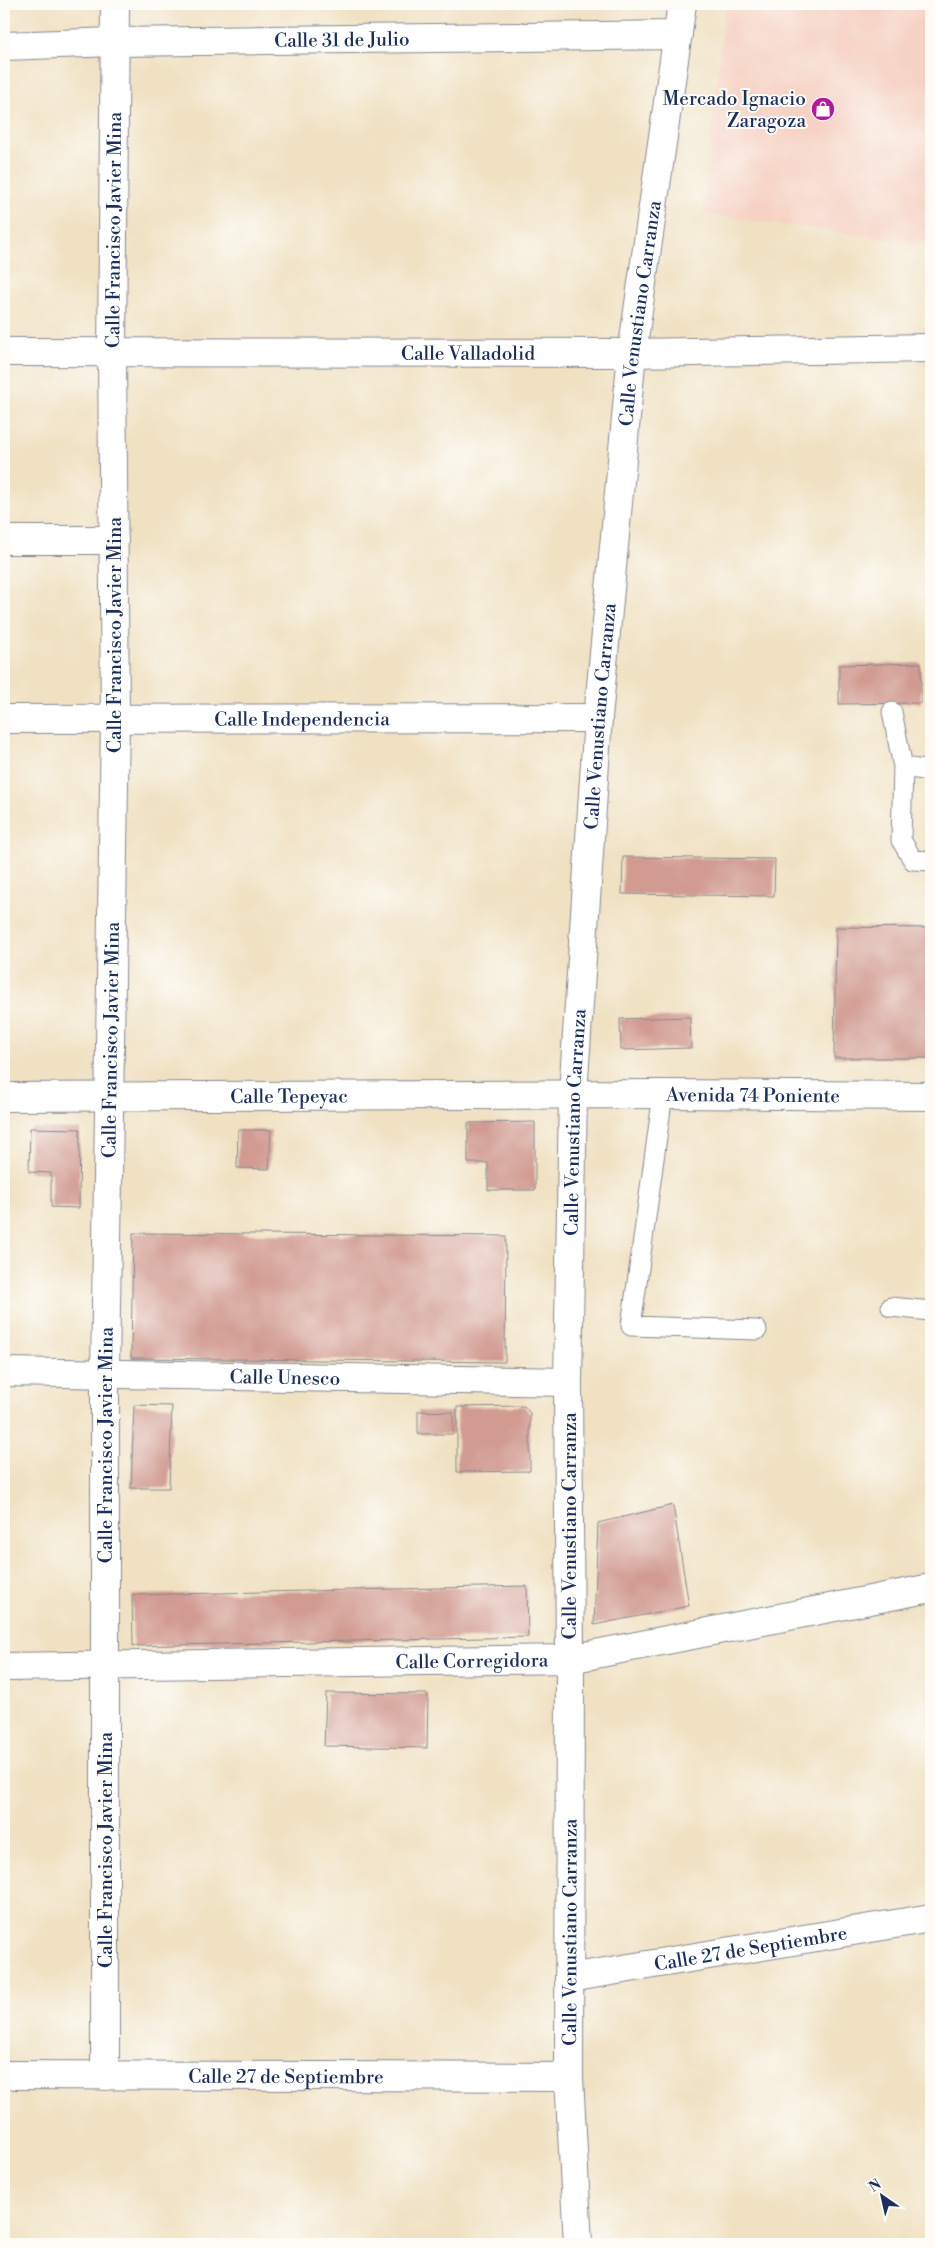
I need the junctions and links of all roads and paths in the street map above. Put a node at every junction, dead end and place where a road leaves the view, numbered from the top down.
1 (115, 4) edge
2 (682, 4) edge
3 (678, 36) junction
4 (114, 42) junction
5 (4, 46) edge
6 (931, 348) edge
7 (112, 351) junction
8 (4, 352) edge
9 (632, 354) junction
10 (4, 540) edge
11 (114, 540) junction
12 (892, 712) dead end
13 (598, 718) junction
14 (4, 719) edge
15 (116, 719) junction
16 (903, 767) junction
17 (931, 771) edge
18 (931, 861) edge
19 (574, 1094) junction
20 (663, 1094) junction
21 (931, 1096) edge
22 (4, 1097) edge
23 (108, 1098) junction
24 (891, 1307) dead end
25 (931, 1311) edge
26 (757, 1330) dead end
27 (4, 1372) edge
28 (105, 1373) junction
29 (568, 1382) junction
30 (931, 1588) edge
31 (570, 1659) junction
32 (105, 1666) junction
33 (4, 1667) edge
34 (931, 1918) edge
35 (569, 1978) junction
36 (4, 2075) edge
37 (105, 2076) junction
38 (569, 2077) junction
39 (578, 2244) edge

1 - 4 street, Calle Francisco Javier Mina
2 - 3 street, Calle Venustiano Carranza
3 - 4 street, Calle 31 de Julio
3 - 9 street, Calle Venustiano Carranza
4 - 5 street, Calle 31 de Julio
4 - 7 street, Calle Francisco Javier Mina
6 - 9 street, Calle Valladolid
7 - 8 street, Calle Valladolid
7 - 9 street, Calle Valladolid
7 - 11 street, Calle Francisco Javier Mina
9 - 13 street, Calle Venustiano Carranza
10 - 11 street
11 - 15 street, Calle Francisco Javier Mina
12 - 16 lane
13 - 15 street, Calle Independencia
13 - 19 street, Calle Venustiano Carranza
14 - 15 street, Calle Independencia
15 - 23 street, Calle Francisco Javier Mina
16 - 17 lane
16 - 18 lane
19 - 20 street, Avenida 74 Poniente
19 - 23 street, Calle Tepeyac
19 - 29 street, Calle Venustiano Carranza
20 - 21 street, Avenida 74 Poniente
20 - 26 lane
22 - 23 street, Calle Tepeyac
23 - 28 street, Calle Francisco Javier Mina
24 - 25 lane
27 - 28 street, Calle Unesco
28 - 29 street, Calle Unesco
28 - 32 street, Calle Francisco Javier Mina
29 - 31 street, Calle Venustiano Carranza
30 - 31 street, Calle Corregidora
31 - 32 street, Calle Corregidora
31 - 35 street, Calle Venustiano Carranza
32 - 33 street, Calle Corregidora
32 - 37 street, Calle Francisco Javier Mina
34 - 35 street, Calle 27 de Septiembre
35 - 38 street, Calle Venustiano Carranza
36 - 37 street, Calle 27 de Septiembre
37 - 38 street, Calle 27 de Septiembre
38 - 39 street, Calle Venustiano Carranza

